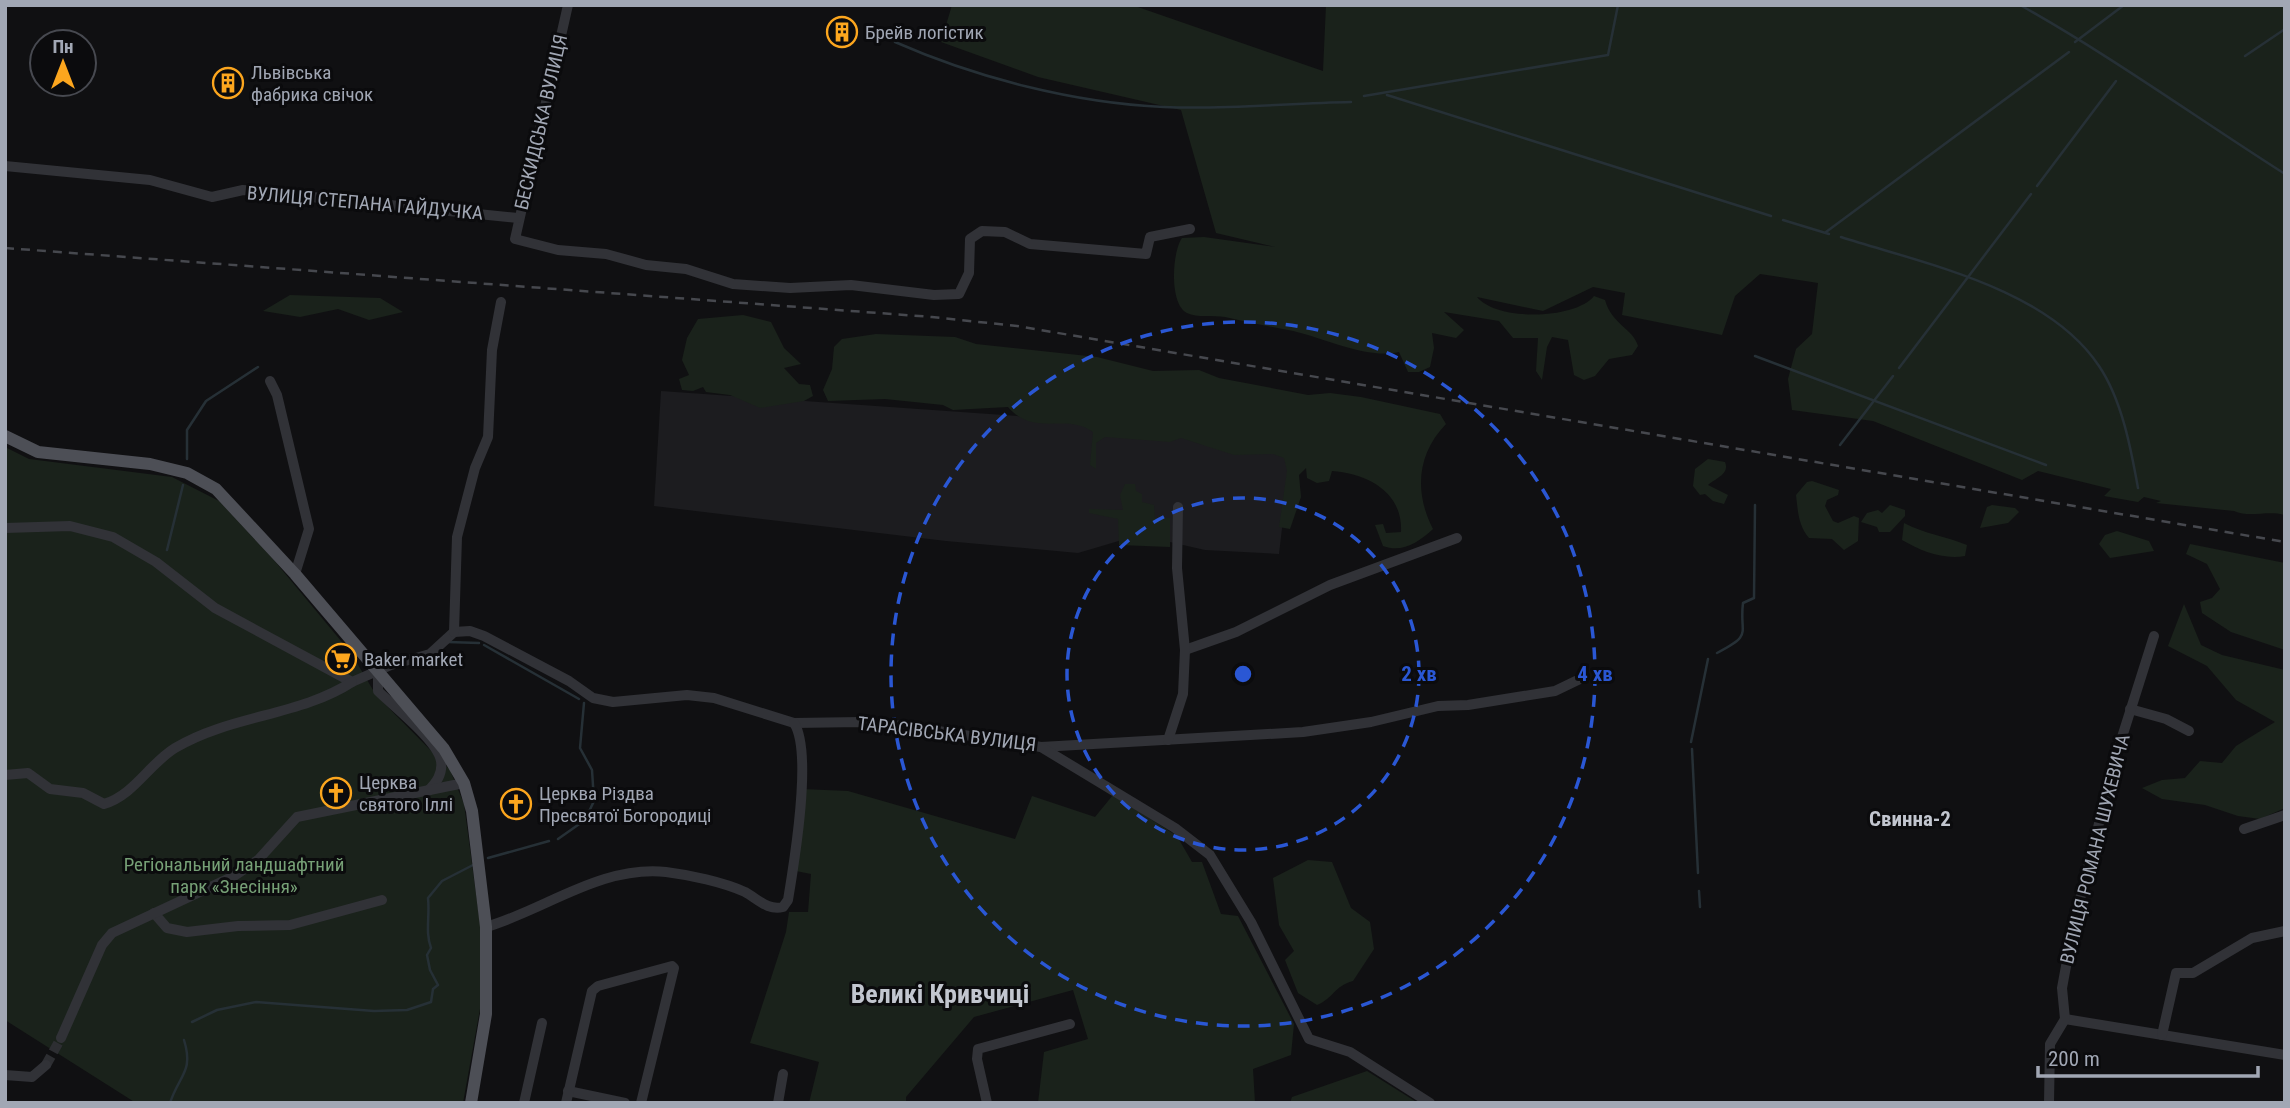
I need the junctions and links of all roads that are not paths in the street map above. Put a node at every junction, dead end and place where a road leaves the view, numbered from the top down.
1 (568, 5) edge
2 (5, 166) edge
3 (518, 218) junction
4 (1190, 229) dead end
5 (501, 302) dead end
6 (270, 381) dead end
7 (5, 436) edge
8 (1178, 507) dead end
9 (5, 528) edge
10 (1457, 538) dead end
11 (295, 575) junction
12 (454, 632) junction
13 (2154, 636) dead end
14 (1185, 650) junction
15 (368, 660) junction
16 (400, 662) junction
17 (378, 672) junction
18 (1582, 678) dead end
19 (352, 682) junction
20 (392, 689) junction
21 (2130, 709) junction
22 (794, 723) junction
23 (2189, 731) dead end
24 (1168, 740) junction
25 (1041, 747) junction
26 (5, 775) edge
27 (464, 783) junction
28 (428, 792) junction
29 (2285, 815) edge
30 (2245, 829) dead end
31 (382, 900) dead end
32 (154, 913) junction
33 (486, 927) junction
34 (2285, 931) edge
35 (2065, 1019) junction
36 (542, 1023) dead end
37 (1070, 1024) dead end
38 (2162, 1035) junction
39 (61, 1038) tunnel mouth
40 (2285, 1055) edge
41 (46, 1065) tunnel mouth
42 (783, 1074) dead end
43 (5, 1075) edge
44 (568, 1091) junction
45 (471, 1103) edge
46 (524, 1103) edge
47 (566, 1103) edge
48 (625, 1103) edge
49 (641, 1103) edge
50 (778, 1103) edge
51 (988, 1103) edge
52 (1430, 1103) edge
53 (2049, 1103) edge

1 - 3 street, БЕСКИДСЬКА ВУЛИЦЯ
2 - 3 street, ВУЛИЦЯ СТЕПАНА ГАЙДУЧКА
3 - 4 street, БЕСКИДСЬКА ВУЛИЦЯ
5 - 12 street
6 - 11 street
7 - 11 main road
8 - 14 street
9 - 19 street
10 - 14 street
11 - 15 main road
12 - 16 street
12 - 22 street, ТАРАСІВСЬКА ВУЛИЦЯ
13 - 21 street, ВУЛИЦЯ РОМАНА ШУХЕВИЧА
14 - 24 street
15 - 16 main road
15 - 17 main road
16 - 17 street
16 - 20 main road
17 - 19 street
17 - 20 main road
17 - 28 street
18 - 24 street, ТАРАСІВСЬКА ВУЛИЦЯ
19 - 26 street
20 - 27 main road
21 - 23 street
21 - 35 street, ВУЛИЦЯ РОМАНА ШУХЕВИЧА
22 - 25 street, ТАРАСІВСЬКА ВУЛИЦЯ
22 - 33 street
24 - 25 street, ТАРАСІВСЬКА ВУЛИЦЯ
25 - 52 street
27 - 28 street
27 - 33 main road
28 - 32 street
29 - 30 street
31 - 32 street
32 - 39 street
33 - 45 main road
34 - 38 street
35 - 38 street
35 - 53 street, ВУЛИЦЯ РОМАНА ШУХЕВИЧА
36 - 46 street
37 - 51 street
38 - 40 street
41 - 43 street
42 - 50 street
44 - 47 street
44 - 48 street
44 - 49 street

